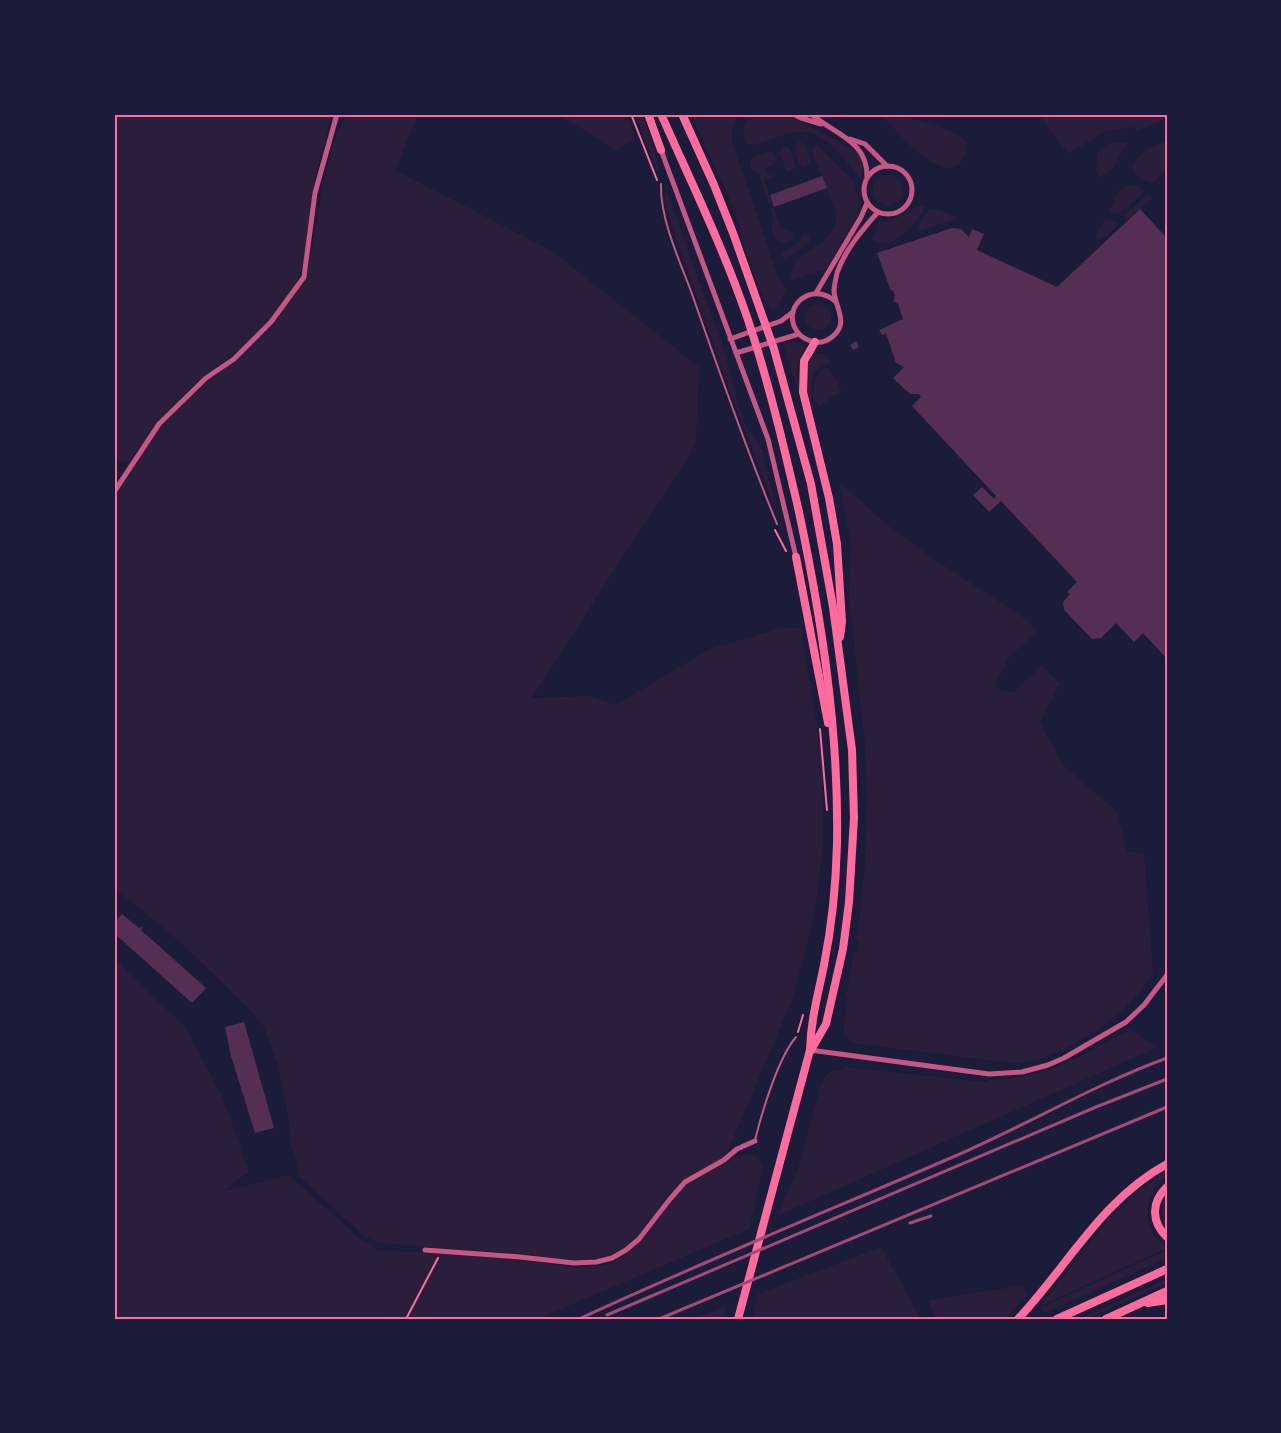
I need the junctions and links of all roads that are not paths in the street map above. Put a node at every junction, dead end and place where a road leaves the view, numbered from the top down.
1 (337, 114) edge
2 (648, 114) edge
3 (661, 114) edge
4 (793, 114) edge
5 (811, 114) edge
6 (683, 115) edge
7 (823, 124) junction
8 (848, 138) junction
9 (661, 150) joint
10 (887, 166) junction
11 (867, 177) junction
12 (661, 184) dead end
13 (867, 203) junction
14 (878, 212) junction
15 (816, 293) junction
16 (836, 302) junction
17 (793, 312) junction
18 (799, 334) junction
19 (730, 339) junction
20 (815, 342) junction
21 (736, 353) junction
22 (114, 492) edge
23 (777, 524) dead end
24 (796, 557) joint
25 (838, 646) junction
26 (835, 753) junction
27 (1167, 975) edge
28 (796, 1038) road end
29 (810, 1050) junction
30 (755, 1141) joint
31 (1167, 1164) edge
32 (1167, 1186) edge
33 (1167, 1237) edge
34 (425, 1250) dead end
35 (1167, 1269) edge
36 (1167, 1291) edge
37 (1167, 1300) edge
38 (1138, 1304) junction
39 (739, 1317) edge
40 (1018, 1319) edge
41 (1057, 1319) edge
42 (1106, 1319) edge

1 - 22 street
2 - 9 main road
3 - 26 main road
4 - 7 street
5 - 7 street
6 - 25 main road
7 - 8 street
8 - 10 street
8 - 11 street
9 - 19 street
10 - 11 street
10 - 14 street
11 - 13 street
12 - 23 lane
13 - 14 street
13 - 15 street
14 - 16 street
15 - 16 street
15 - 17 street
16 - 20 street
17 - 18 street
17 - 19 street
18 - 20 street
18 - 21 street
19 - 21 street
20 - 25 main road
21 - 24 street
24 - 26 main road
25 - 29 main road
26 - 29 main road
27 - 29 street
28 - 30 lane
29 - 39 main road
30 - 34 street
31 - 40 main road
32 - 33 main road
35 - 41 main road
36 - 38 main road
37 - 38 main road
38 - 42 main road

